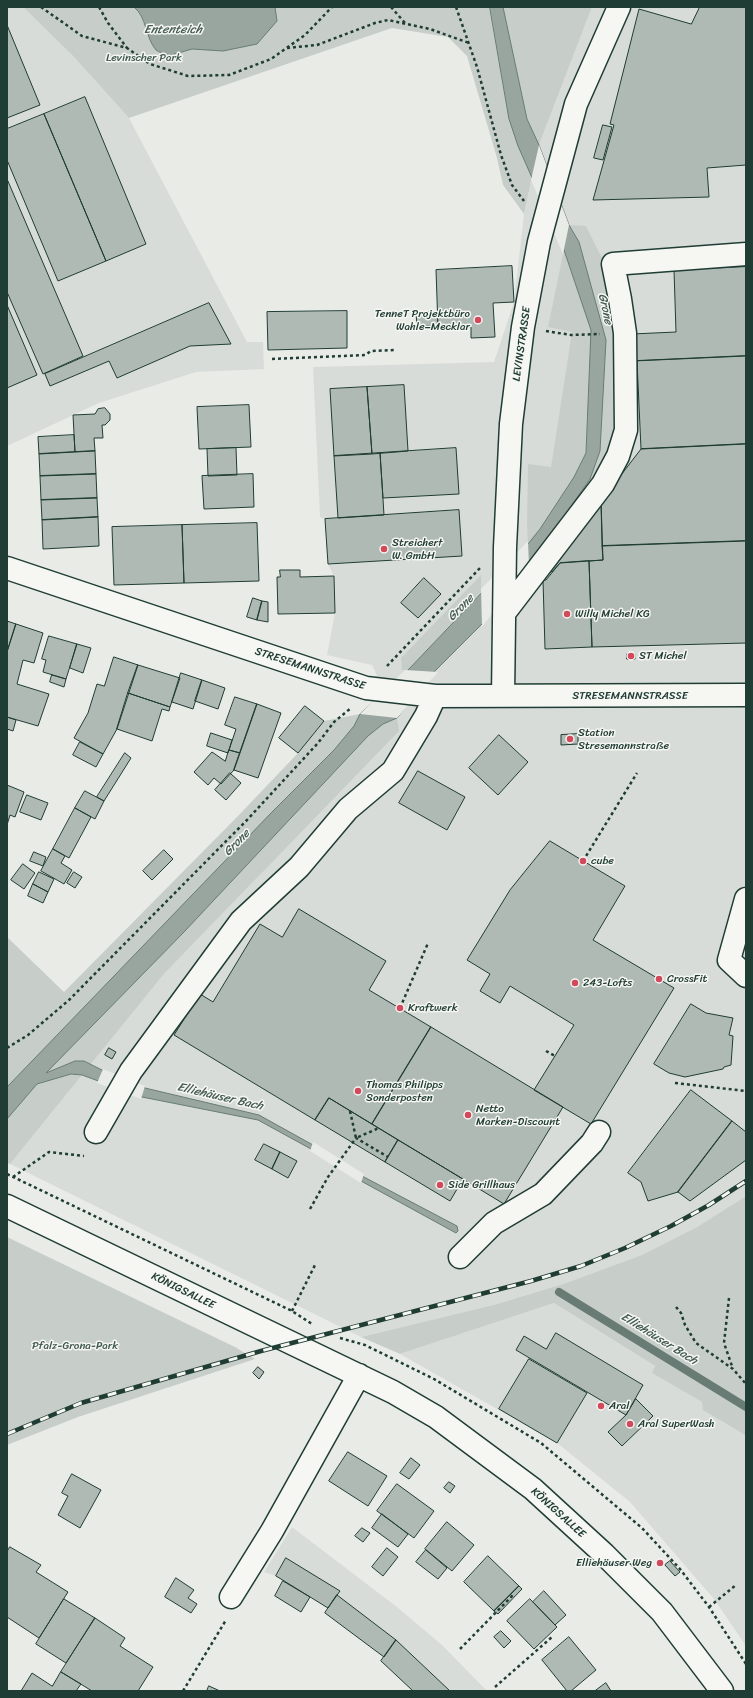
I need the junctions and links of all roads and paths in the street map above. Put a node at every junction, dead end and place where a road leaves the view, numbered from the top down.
1 (41, 7) edge
2 (99, 7) edge
3 (332, 7) edge
4 (391, 7) edge
5 (456, 7) edge
6 (620, 7) edge
7 (406, 23) junction
8 (469, 42) junction
9 (127, 48) junction
10 (286, 48) junction
11 (547, 214) junction
12 (746, 254) edge
13 (625, 333) junction
14 (571, 335) dead end
15 (394, 350) dead end
16 (272, 359) dead end
17 (506, 544) junction
18 (7, 568) edge
19 (505, 607) junction
20 (374, 689) junction
21 (428, 695) junction
22 (746, 695) edge
23 (503, 696) junction
24 (637, 773) dead end
25 (584, 861) dead end
26 (746, 899) edge
27 (428, 943) dead end
28 (746, 976) edge
29 (400, 1008) dead end
30 (7, 1048) edge
31 (546, 1051) dead end
32 (555, 1056) dead end
33 (675, 1083) dead end
34 (746, 1091) edge
35 (350, 1111) dead end
36 (379, 1128) dead end
37 (96, 1132) dead end
38 (599, 1132) dead end
39 (356, 1138) junction
40 (84, 1156) dead end
41 (388, 1157) dead end
42 (7, 1174) edge
43 (13, 1177) junction
44 (7, 1206) edge
45 (310, 1209) dead end
46 (460, 1257) dead end
47 (315, 1265) dead end
48 (729, 1298) dead end
49 (676, 1307) dead end
50 (292, 1311) junction
51 (315, 1326) dead end
52 (335, 1336) dead end
53 (733, 1369) junction
54 (359, 1376) junction
55 (746, 1384) edge
56 (736, 1585) dead end
57 (514, 1594) dead end
58 (231, 1597) joint
59 (709, 1607) junction
60 (552, 1637) dead end
61 (460, 1649) dead end
62 (746, 1664) edge
63 (495, 1687) dead end
64 (183, 1691) edge
65 (722, 1691) edge

1 - 9 path
2 - 9 path
3 - 10 path
4 - 7 path
5 - 8 path
6 - 11 street, LEVINSTRASSE
7 - 8 path
7 - 10 path
8 - 11 path
9 - 10 path
11 - 17 street, LEVINSTRASSE
12 - 13 street
13 - 14 path
13 - 19 street
15 - 16 path
17 - 19 street, LEVINSTRASSE
17 - 20 path
18 - 20 street, STRESEMANNSTRASSE
19 - 23 street, LEVINSTRASSE
20 - 21 street, STRESEMANNSTRASSE
20 - 30 path
21 - 23 street, STRESEMANNSTRASSE
21 - 37 street
22 - 23 street, STRESEMANNSTRASSE
24 - 25 path
26 - 28 street
27 - 29 path
31 - 32 path
33 - 34 path
35 - 39 path
36 - 39 path
38 - 46 street
39 - 41 path
39 - 45 path
40 - 43 path
42 - 43 path
43 - 50 path
44 - 54 street, KÖNIGSALLEE
47 - 50 path
48 - 53 path
49 - 53 path
50 - 51 path
52 - 59 path
53 - 55 path
54 - 58 street
54 - 65 street, KÖNIGSALLEE
56 - 59 path
57 - 61 path
58 - 64 path
59 - 62 path
60 - 63 path

